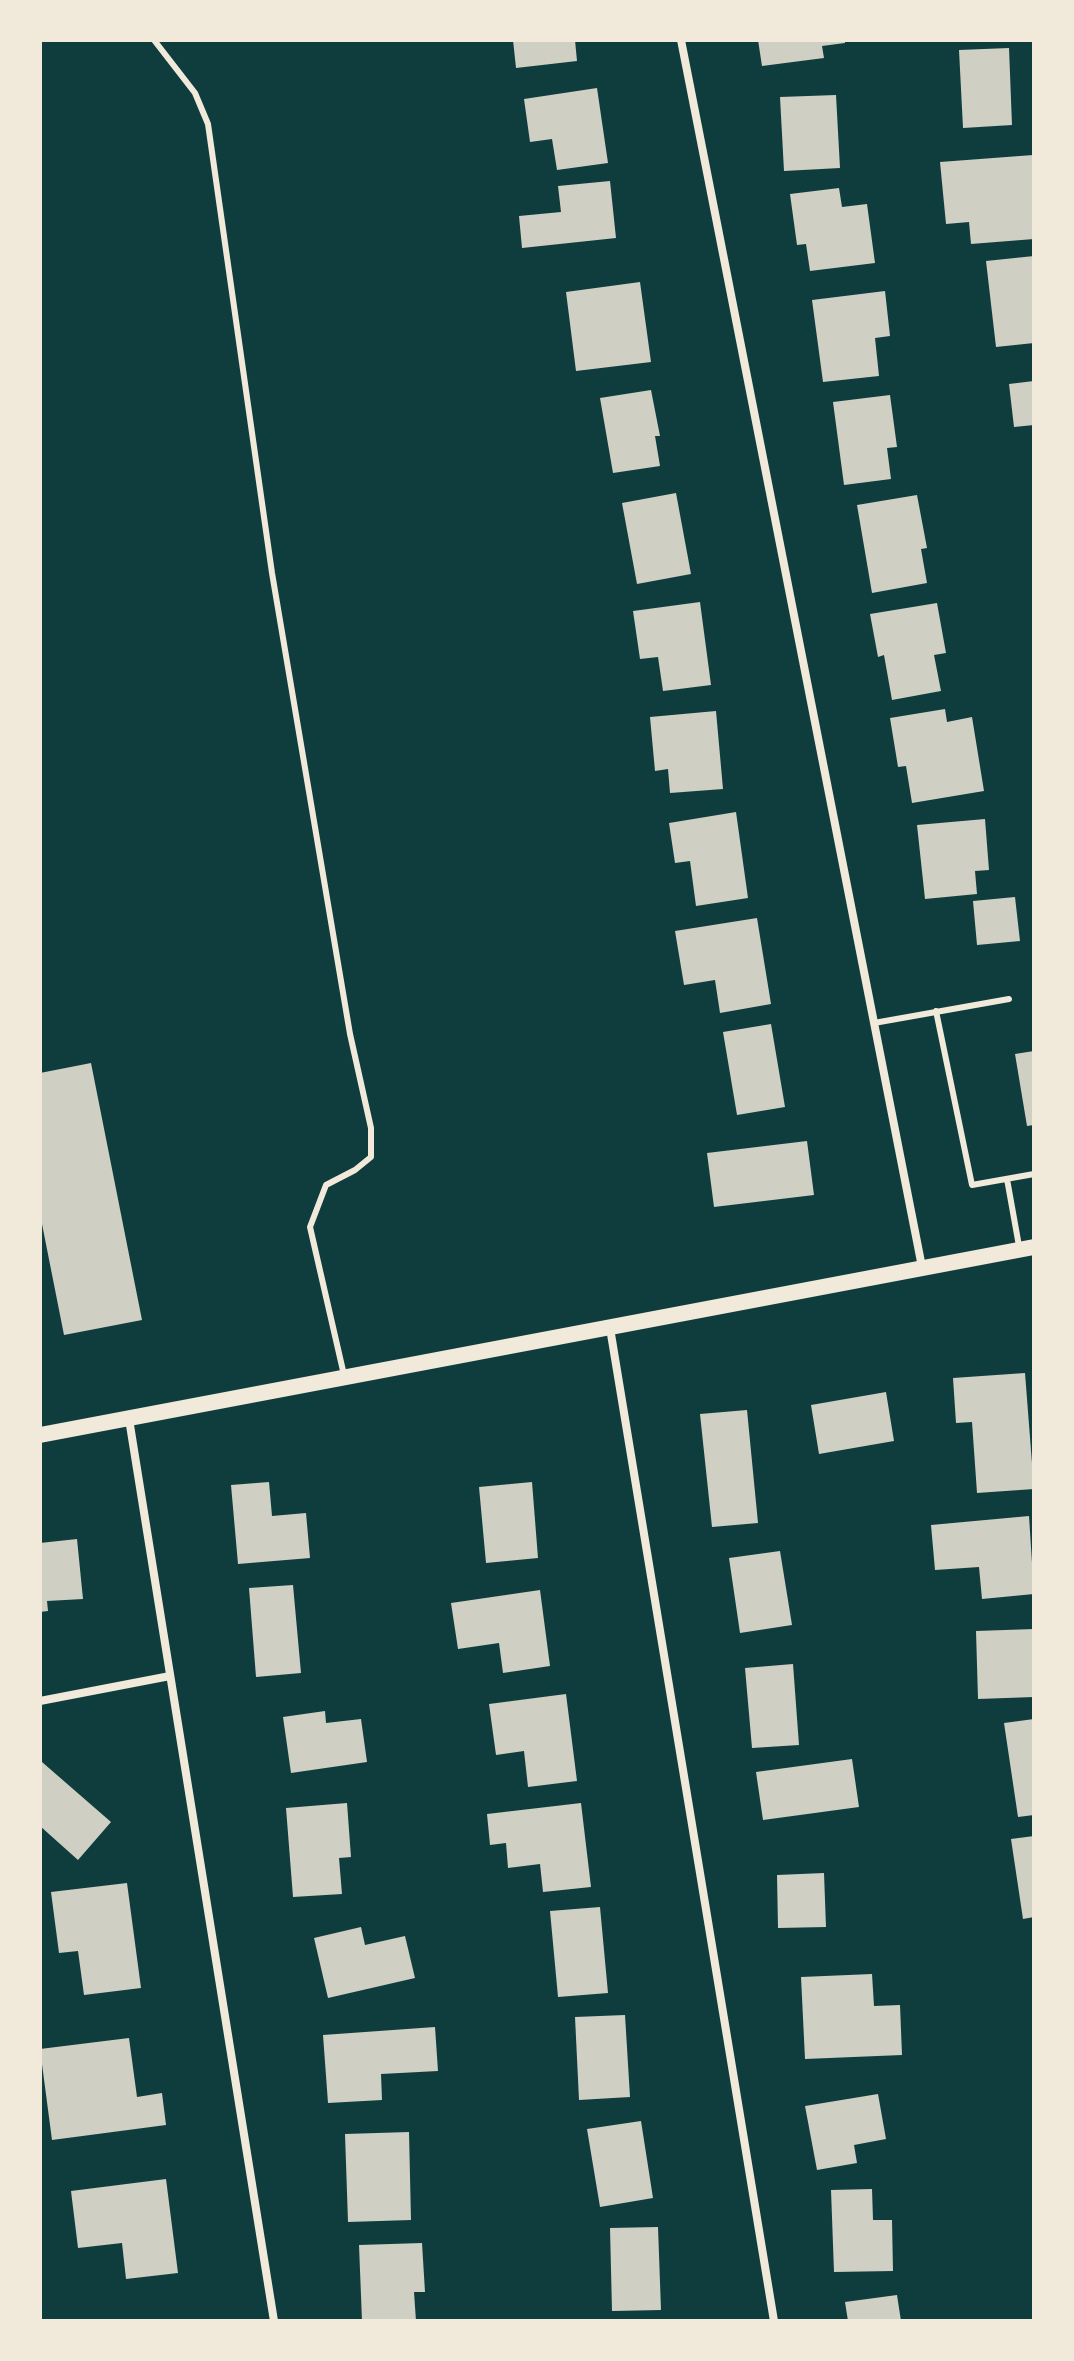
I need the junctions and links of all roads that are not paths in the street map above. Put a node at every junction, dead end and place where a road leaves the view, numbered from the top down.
1 (154, 40) edge
2 (681, 40) edge
3 (1009, 999) dead end
4 (936, 1011) junction
5 (874, 1023) junction
6 (1034, 1174) edge
7 (1007, 1179) junction
8 (1027, 1248) edge
9 (922, 1267) junction
10 (610, 1328) junction
11 (345, 1378) junction
12 (128, 1418) junction
13 (40, 1435) edge
14 (170, 1676) junction
15 (40, 1701) edge
16 (274, 2321) edge
17 (774, 2321) edge

1 - 11 lane
2 - 5 street
3 - 4 lane
4 - 5 lane
4 - 7 lane
5 - 9 street
6 - 7 lane
7 - 8 lane
8 - 9 main road
9 - 10 main road
10 - 11 main road
10 - 17 street
11 - 12 main road
12 - 13 main road
12 - 14 street
14 - 15 street
14 - 16 street

